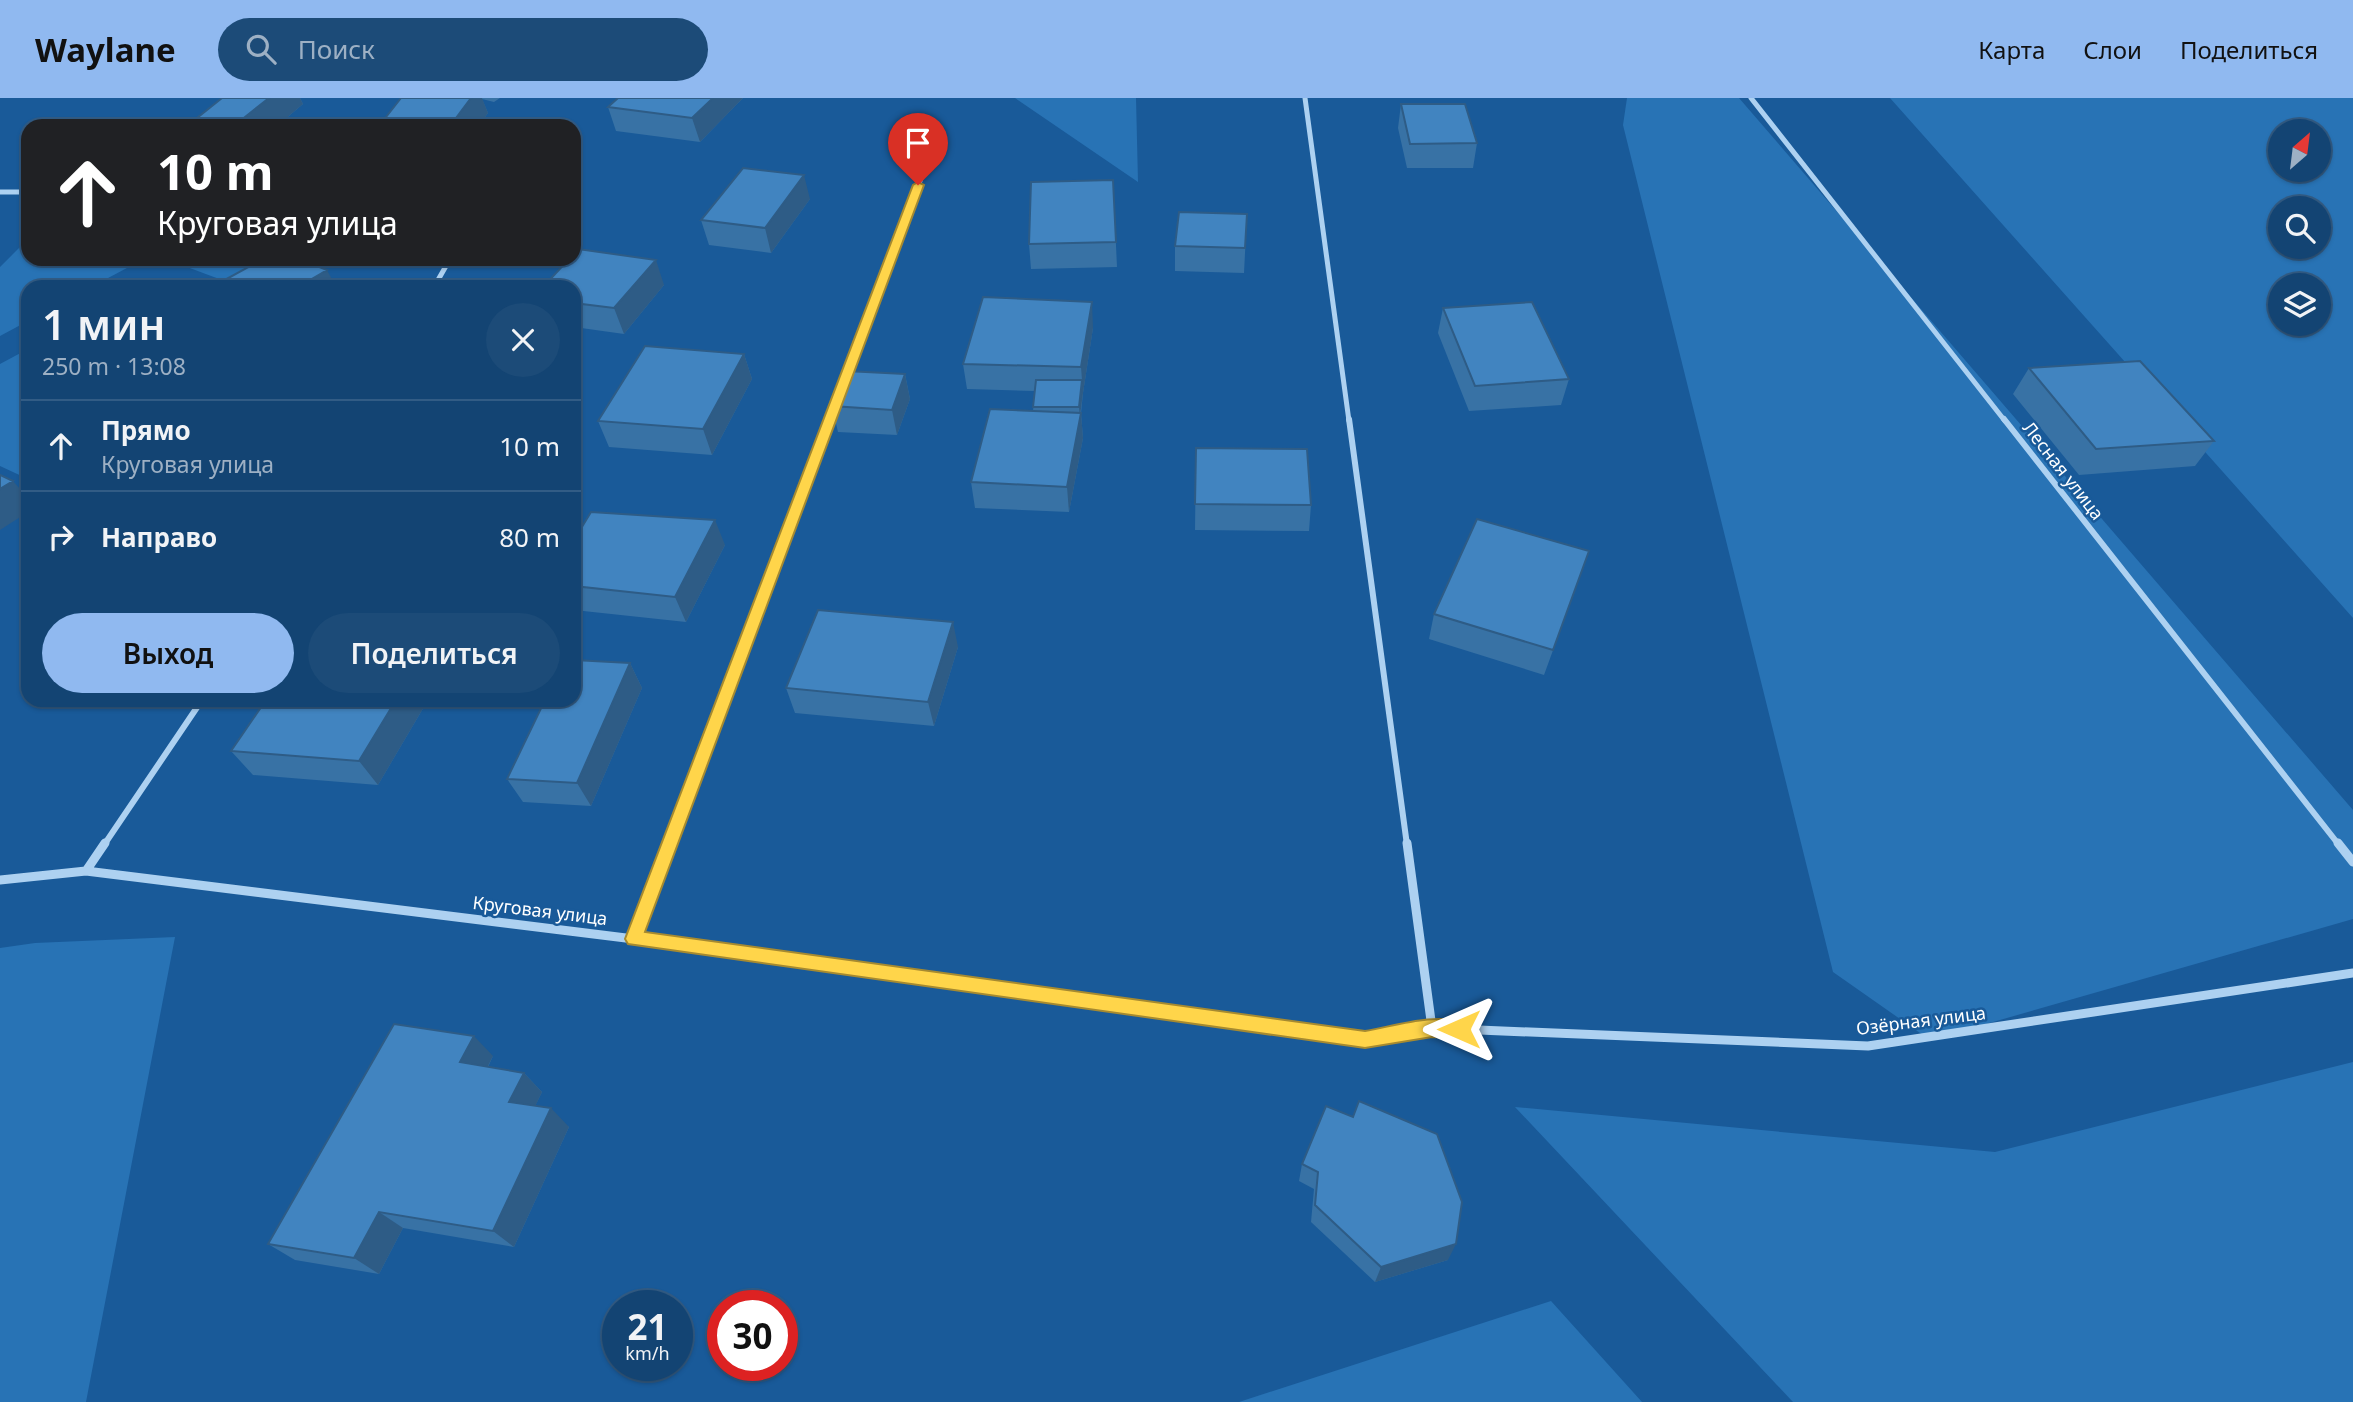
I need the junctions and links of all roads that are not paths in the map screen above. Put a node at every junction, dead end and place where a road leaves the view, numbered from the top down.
1 (1305, 98) edge
2 (1751, 98) edge
3 (938, 133) dead end
4 (0, 192) edge
5 (21, 192) edge
6 (845, 380) edge
7 (840, 393) edge
8 (197, 707) edge
9 (2353, 862) edge
10 (86, 871) junction
11 (0, 880) edge
12 (634, 939) junction
13 (2353, 973) edge
14 (1432, 1028) junction
15 (1365, 1040) joint

1 - 14 street
2 - 9 street, Лесная улица
3 - 6 street
4 - 5 street
7 - 12 street
8 - 10 street
10 - 11 street, Круговая улица
10 - 12 street, Круговая улица
12 - 15 street, Круговая улица
13 - 14 street, Озёрная улица
14 - 15 street, Озёрная улица

